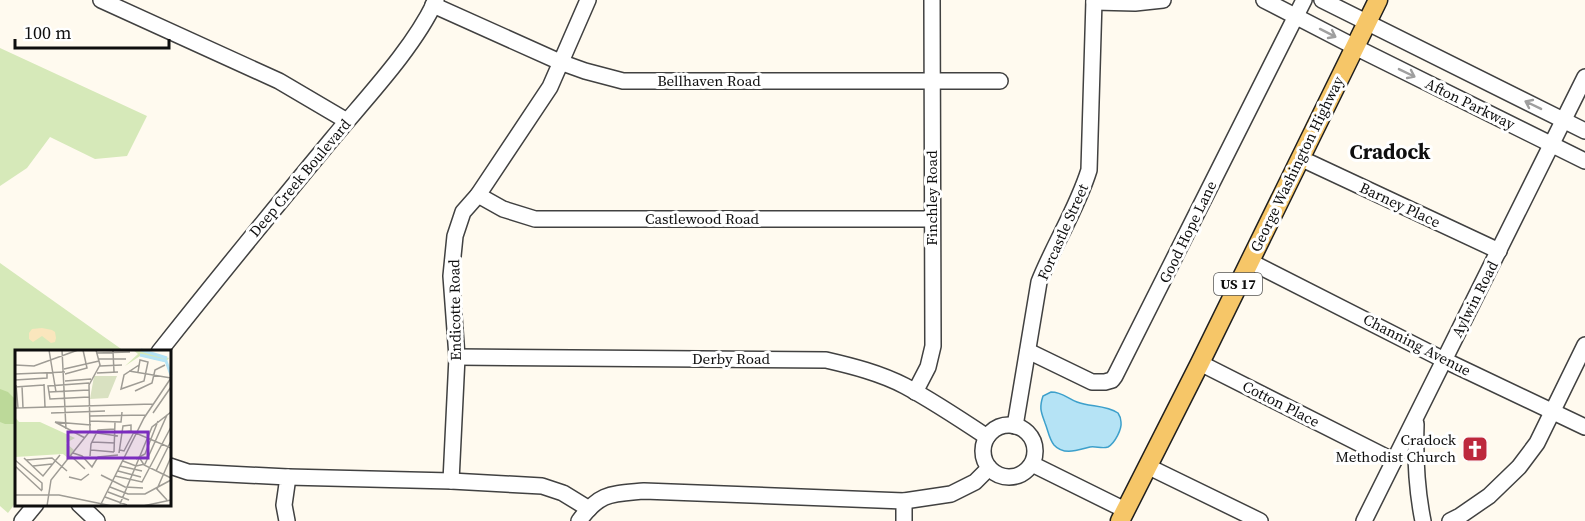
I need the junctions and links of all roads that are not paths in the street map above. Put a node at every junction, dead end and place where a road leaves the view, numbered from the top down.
1 (102, 0) edge
2 (588, 0) edge
3 (933, 0) edge
4 (1163, 0) edge
5 (1264, 0) edge
6 (1304, 0) edge
7 (1322, 0) edge
8 (1378, 0) edge
9 (1094, 1) edge
10 (435, 3) edge
11 (1296, 16) junction
12 (1367, 22) junction
13 (1355, 47) junction
14 (560, 62) junction
15 (1585, 77) edge
16 (932, 81) junction
17 (1000, 81) dead end
18 (1564, 120) junction
19 (347, 121) junction
20 (1585, 131) edge
21 (1552, 144) junction
22 (1300, 158) junction
23 (1585, 160) edge
24 (478, 195) junction
25 (932, 219) junction
26 (1499, 251) junction
27 (1249, 261) junction
28 (1585, 345) edge
29 (160, 350) edge
30 (1028, 351) junction
31 (457, 357) junction
32 (1444, 360) junction
33 (1200, 363) junction
34 (915, 392) junction
35 (1552, 412) junction
36 (1416, 418) junction
37 (1015, 426) junction
38 (1585, 427) edge
39 (987, 436) junction
40 (1394, 461) junction
41 (1032, 464) junction
42 (171, 466) edge
43 (1147, 466) junction
44 (989, 468) junction
45 (288, 477) junction
46 (450, 481) junction
47 (904, 501) junction
48 (34, 506) edge
49 (81, 506) edge
50 (584, 515) edge
51 (1122, 515) edge
52 (22, 521) edge
53 (97, 521) edge
54 (287, 521) edge
55 (904, 521) edge
56 (1260, 521) edge
57 (1364, 521) edge
58 (1423, 521) edge
59 (1450, 521) edge

1 - 19 street
2 - 14 street, Endicotte Road
3 - 16 street, Finchley Road
4 - 9 street
5 - 11 street, Afton Parkway
6 - 11 street, Good Hope Lane
7 - 12 street, Afton Parkway
8 - 12 main road, George Washington Highway / US 17
9 - 30 street, Forcastle Street
10 - 14 street, Bellhaven Road
10 - 19 street, Deep Creek Boulevard
11 -> 13 street, Afton Parkway
11 - 30 street, Good Hope Lane
12 - 13 main road, George Washington Highway / US 17
18 -> 12 street, Afton Parkway
13 -> 21 street, Afton Parkway
13 - 22 main road, George Washington Highway / US 17
14 - 16 street, Bellhaven Road
14 - 24 street, Endicotte Road
15 - 18 street, Aylwin Road
16 - 17 street, Bellhaven Road
16 - 25 street, Finchley Road
18 - 20 street, Afton Parkway
18 - 21 street, Aylwin Road
19 - 29 street, Deep Creek Boulevard
21 - 23 street, Afton Parkway
21 - 26 street, Aylwin Road
22 - 26 street, Barney Place
22 - 27 main road, George Washington Highway / US 17
24 - 25 street, Castlewood Road
24 - 31 street, Endicotte Road
25 - 34 street, Finchley Road
26 - 32 street, Aylwin Road
27 - 32 street, Channing Avenue
27 - 33 main road, George Washington Highway / US 17
28 - 35 street
30 - 37 street, Forcastle Street
31 - 34 street, Derby Road
31 - 46 street, Endicotte Road
32 - 35 street, Channing Avenue
32 - 36 street, Aylwin Road
33 - 40 street, Cotton Place
33 - 43 main road, George Washington Highway / US 17
34 - 39 street, Derby Road
35 - 38 street, Channing Avenue
35 - 59 street
36 - 40 street, Aylwin Road
36 - 58 street
37 - 39 street
37 - 41 street
39 - 44 street
40 - 57 street, Aylwin Road
41 - 44 street
41 - 51 street
42 - 45 street
43 - 51 main road, George Washington Highway / US 17
43 - 56 street
44 - 47 street
45 - 46 street
45 - 54 street
46 - 50 street
47 - 50 street
47 - 55 street
48 - 52 street
49 - 53 street

